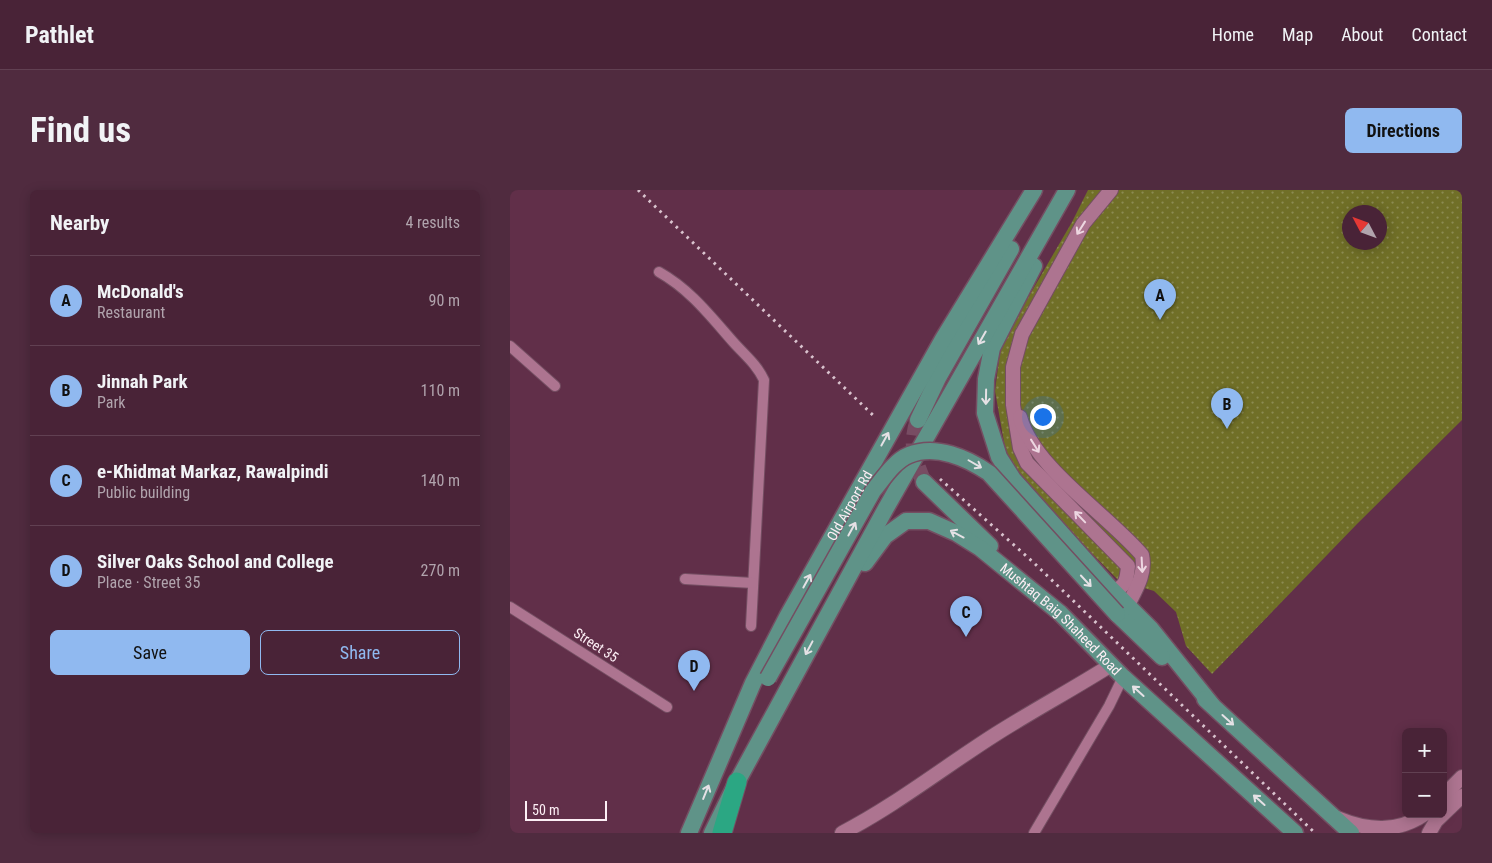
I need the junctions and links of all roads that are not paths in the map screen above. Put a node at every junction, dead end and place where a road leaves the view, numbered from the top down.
1 (1034, 190) edge
2 (1042, 190) edge
3 (1067, 190) edge
4 (1111, 190) edge
5 (1058, 206) junction
6 (659, 272) dead end
7 (510, 346) edge
8 (1013, 366) junction
9 (555, 386) dead end
10 (918, 420) tunnel mouth
11 (924, 482) tunnel mouth
12 (853, 497) junction
13 (886, 508) junction
14 (685, 579) dead end
15 (753, 583) junction
16 (1112, 590) junction
17 (510, 607) edge
18 (1123, 610) junction
19 (1060, 613) junction
20 (824, 620) junction
21 (751, 626) dead end
22 (1111, 665) junction
23 (1123, 677) junction
24 (667, 707) dead end
25 (723, 750) junction
26 (1462, 777) edge
27 (737, 782) junction
28 (1447, 792) edge
29 (1462, 796) edge
30 (1334, 817) junction
31 (1420, 818) edge
32 (689, 833) edge
33 (712, 833) edge
34 (722, 833) edge
35 (842, 833) edge
36 (1034, 833) edge
37 (1295, 833) edge
38 (1351, 833) edge
39 (1429, 833) edge

12 -> 1 main road, Old Airport Rd
2 - 10 main road
3 - 5 main road
4 -> 8 main road
5 -> 13 main road
5 -> 16 main road
6 - 15 street
7 - 9 street
16 -> 8 main road
8 -> 18 main road
11 - 19 main road
12 - 13 main road
25 -> 12 main road, Old Airport Rd
13 - 20 main road
14 - 15 street
15 - 21 street
16 - 18 main road
17 - 24 street, Street 35
25 -> 18 main road, bridge
18 -> 30 main road
19 -> 20 main road, Mushtaq Baig Shaheed Road
19 - 22 main road, Mushtaq Baig Shaheed Road
20 -> 27 main road
22 - 23 main road, Mushtaq Baig Shaheed Road
22 - 35 main road
23 - 36 street
37 -> 23 main road, Mushtaq Baig Shaheed Road
32 -> 25 main road, Old Airport Rd
26 - 28 main road
27 - 33 main road
27 - 34 highway
29 - 39 main road
30 - 31 main road
30 - 38 main road

